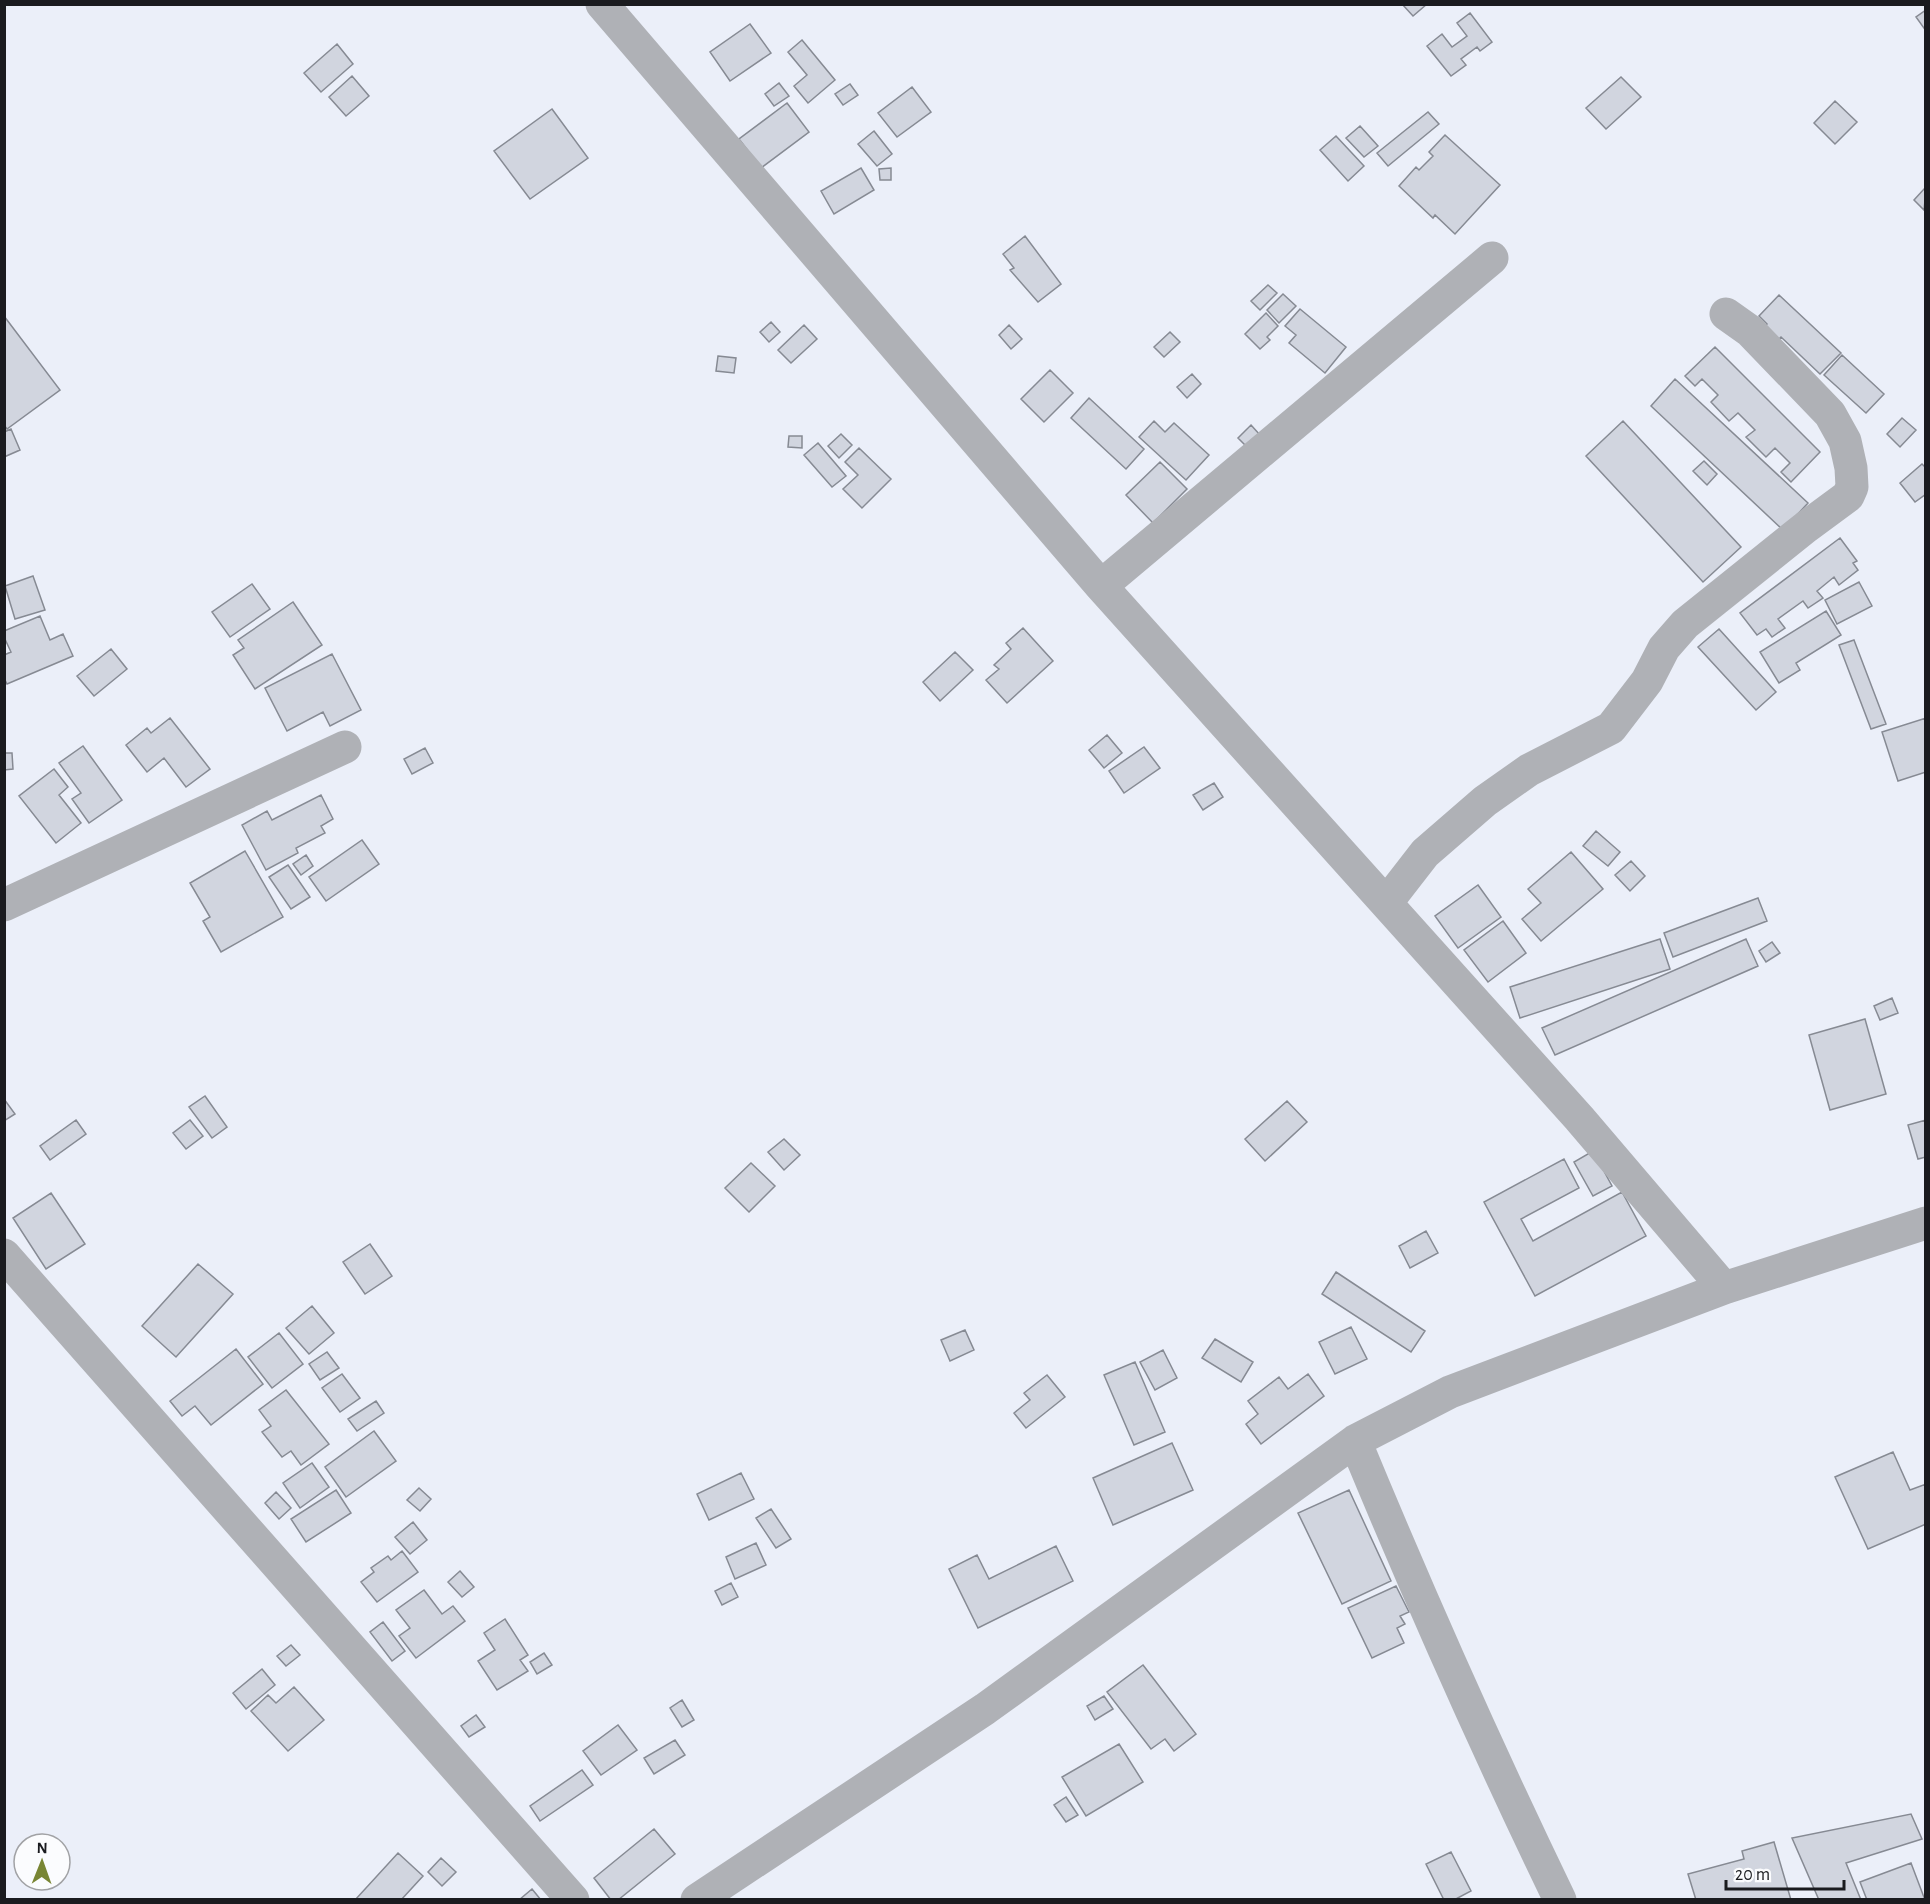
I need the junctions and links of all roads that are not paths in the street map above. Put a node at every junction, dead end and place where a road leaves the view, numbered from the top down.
1 (602, 4) edge
2 (1491, 258) dead end
3 (1726, 314) dead end
4 (1101, 586) junction
5 (345, 747) dead end
6 (1387, 902) junction
7 (4, 905) edge
8 (1926, 1223) edge
9 (4, 1255) edge
10 (1724, 1288) junction
11 (1355, 1441) junction
12 (573, 1899) edge
13 (698, 1899) edge
14 (1560, 1899) edge

1 - 4 street
2 - 4 street
3 - 6 street
4 - 6 street
5 - 7 street
6 - 10 street
8 - 10 street
9 - 12 street
10 - 11 street
11 - 13 street
11 - 14 street

